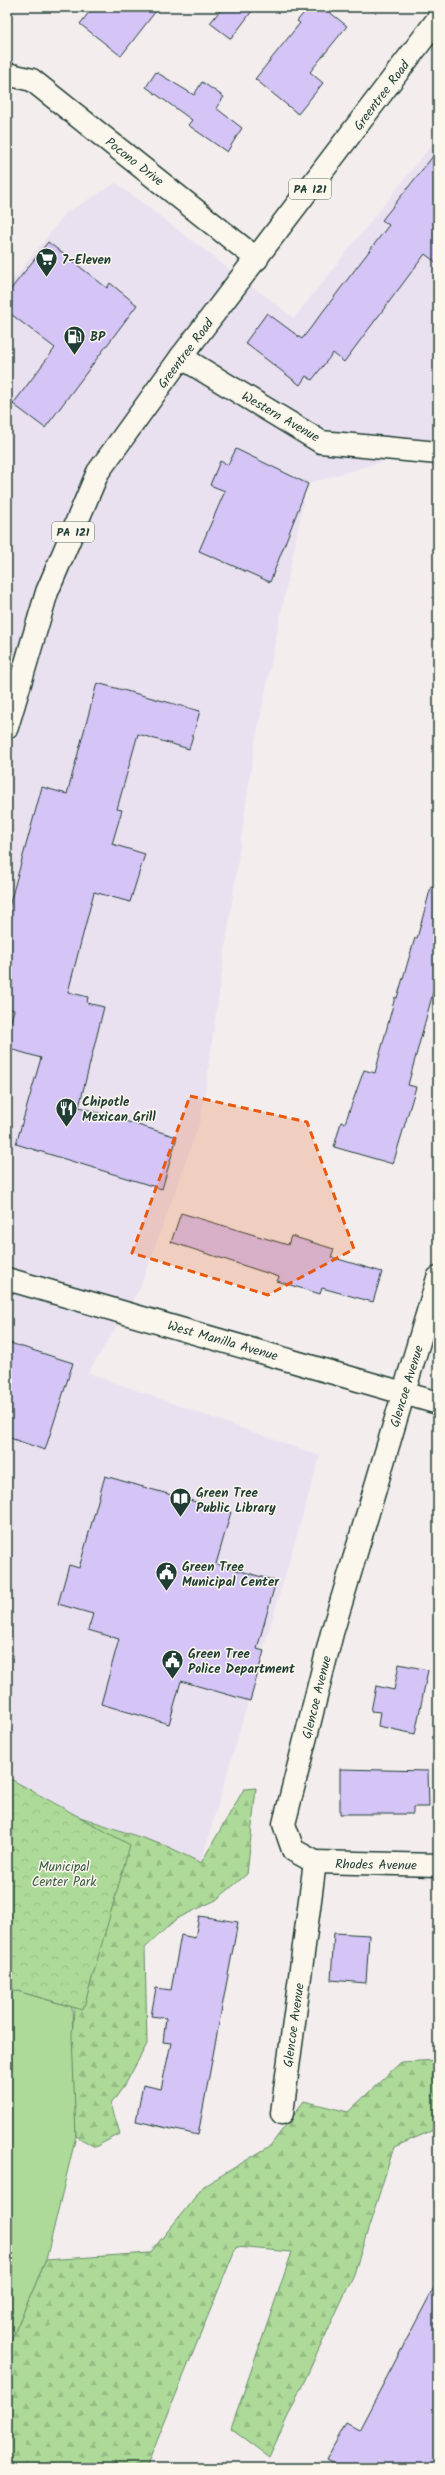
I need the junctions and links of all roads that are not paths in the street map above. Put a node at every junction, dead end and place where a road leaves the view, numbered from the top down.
1 (438, 19) edge
2 (7, 74) edge
3 (257, 259) junction
4 (181, 357) junction
5 (438, 454) edge
6 (7, 727) edge
7 (438, 1278) edge
8 (7, 1280) edge
9 (405, 1393) junction
10 (438, 1403) edge
11 (315, 1862) junction
12 (438, 1865) edge
13 (282, 2113) dead end

1 - 3 street, Greentree Road / PA 121
2 - 3 street, Pocono Drive
3 - 4 street, Greentree Road / PA 121
4 - 5 street, Western Avenue
4 - 6 street, Greentree Road / PA 121
7 - 9 street, Glencoe Avenue
8 - 9 street, West Manilla Avenue
9 - 10 street, West Manilla Avenue
9 - 11 street, Glencoe Avenue
11 - 12 street, Rhodes Avenue
11 - 13 street, Glencoe Avenue

